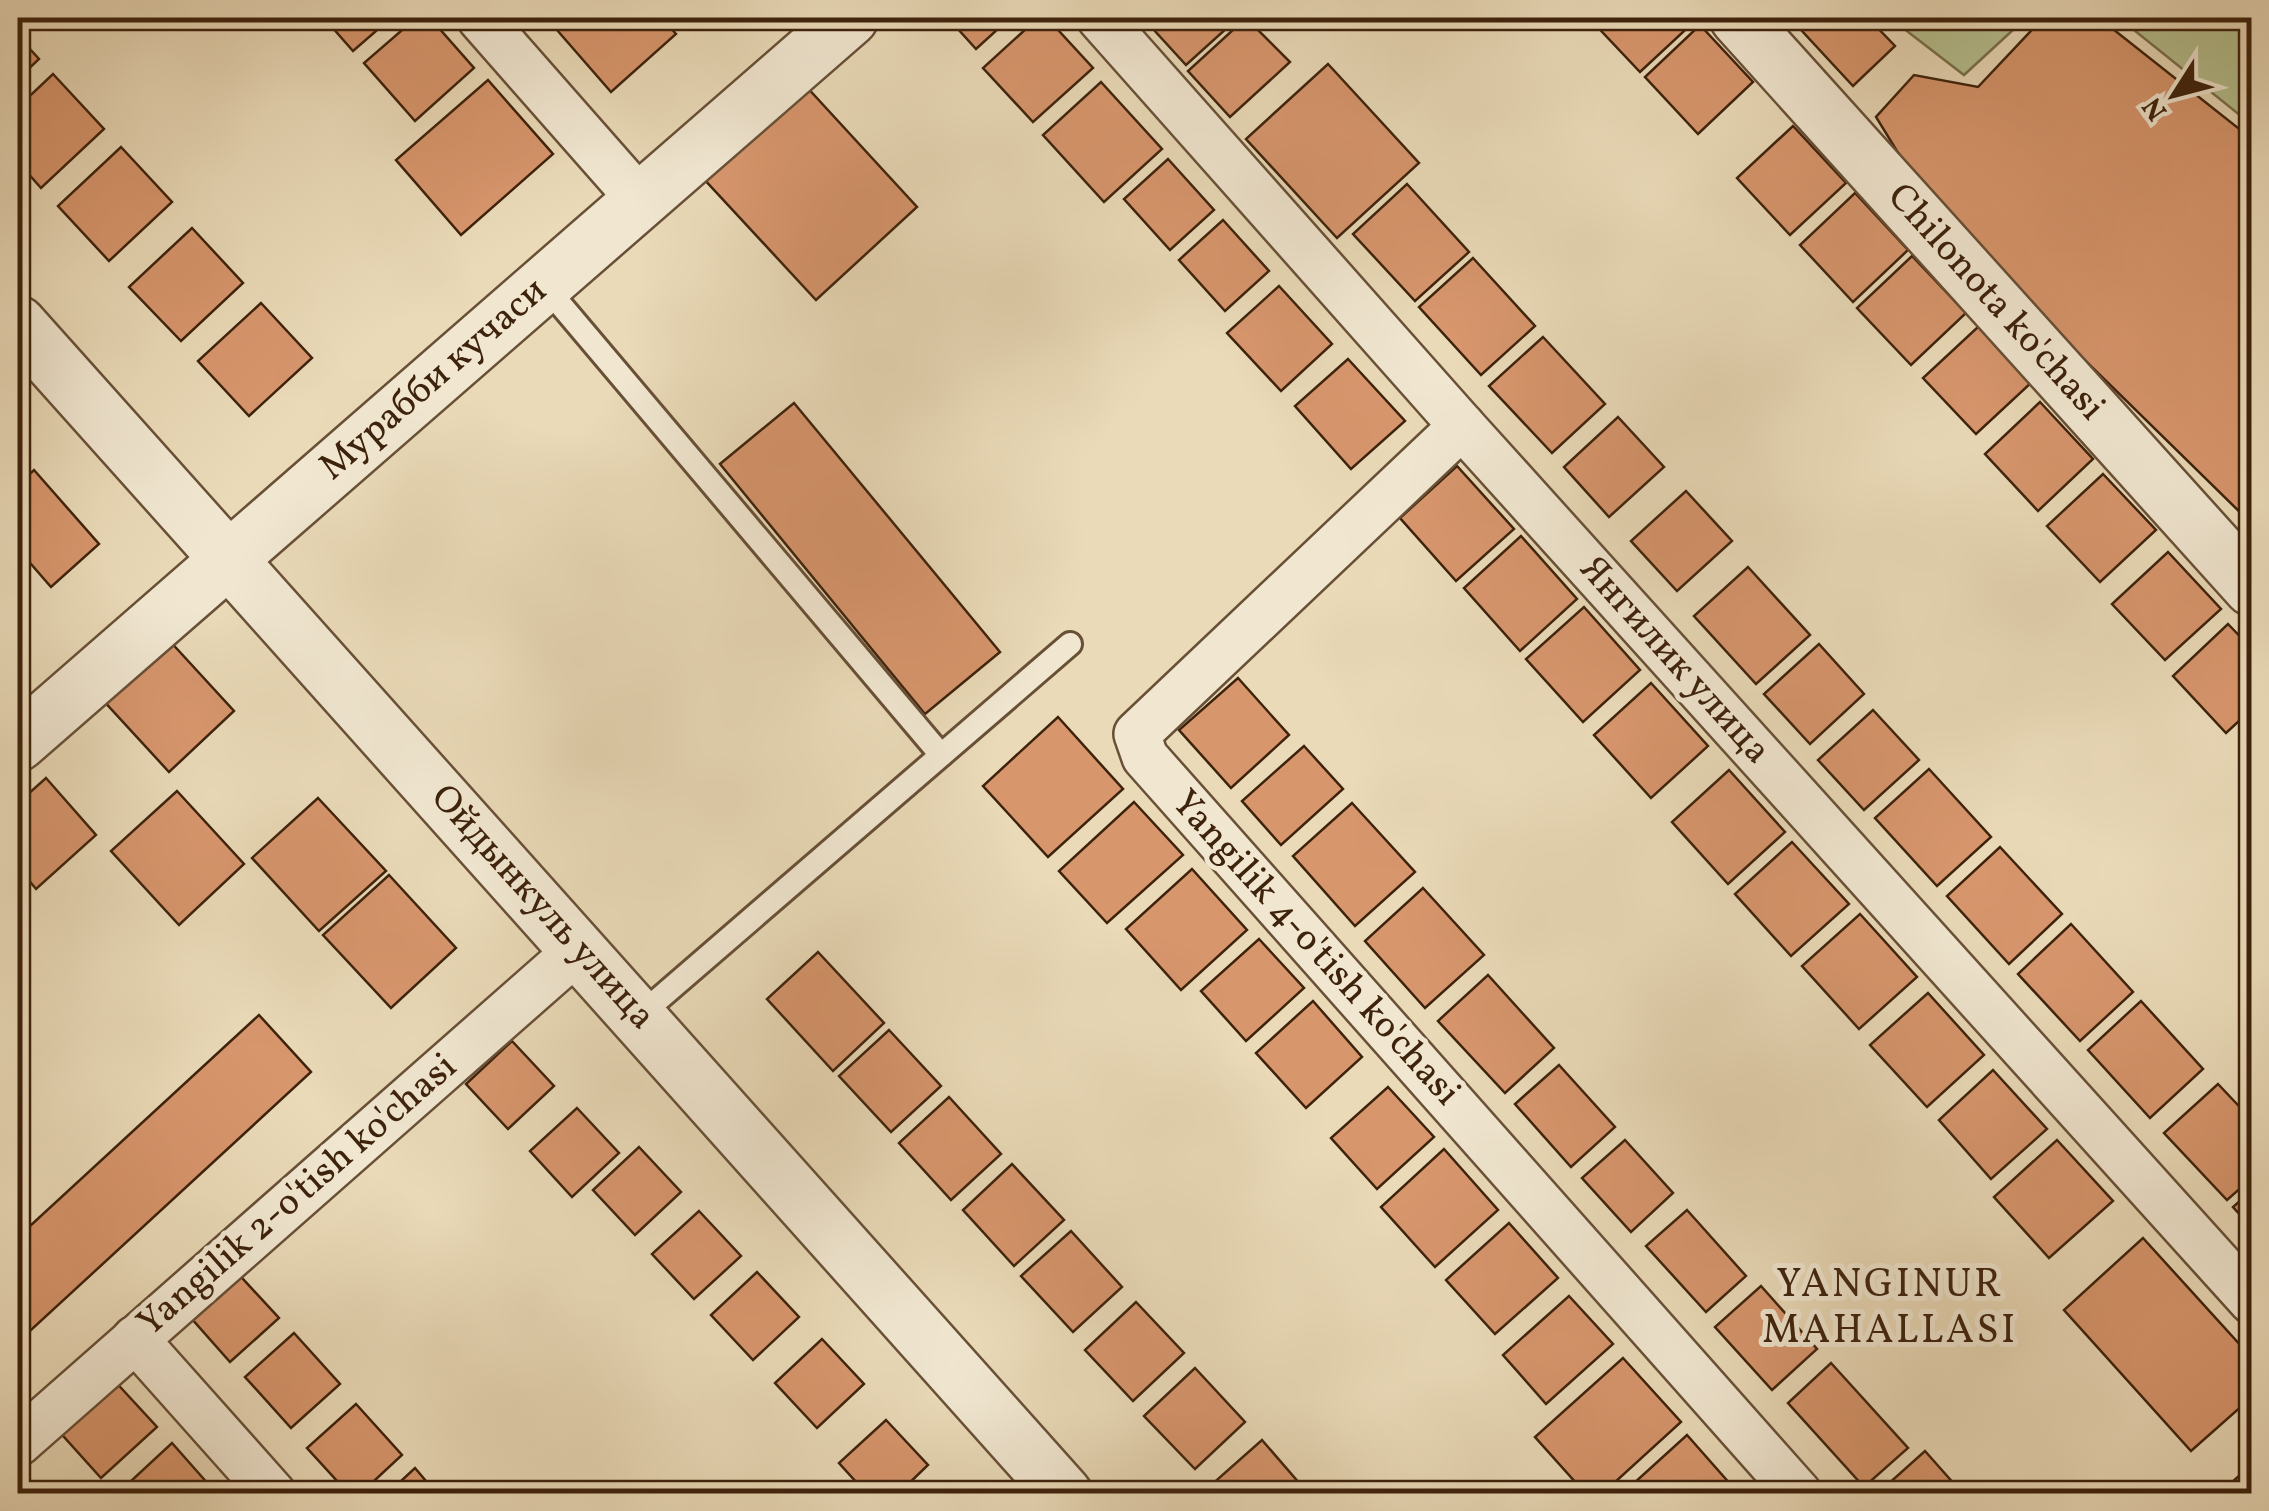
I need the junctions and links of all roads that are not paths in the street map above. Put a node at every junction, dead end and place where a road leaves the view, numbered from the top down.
1 (480, 18) edge
2 (850, 18) edge
3 (1100, 18) edge
4 (1738, 18) edge
5 (641, 201) junction
6 (544, 285) junction
7 (18, 324) edge
8 (1462, 426) junction
9 (228, 558) junction
10 (2252, 588) edge
11 (1070, 644) dead end
12 (18, 742) edge
13 (942, 755) junction
14 (578, 949) junction
15 (639, 1016) junction
16 (2252, 1301) edge
17 (134, 1339) junction
18 (18, 1443) edge
19 (272, 1494) edge
20 (1064, 1494) edge
21 (1799, 1494) edge

1 - 5 street
2 - 5 street, Мурабби кучаси
3 - 8 street, Янгилик улица
4 - 10 street, Chilonota ko'chasi
5 - 6 street, Мурабби кучаси
6 - 9 street, Мурабби кучаси
6 - 13 lane
7 - 9 street, Ойдынкуль улица
8 - 16 street, Янгилик улица
8 - 21 street, Yangilik 4-o'tish ko'chasi
9 - 12 street, Мурабби кучаси
9 - 14 street, Ойдынкуль улица
11 - 13 lane
13 - 15 lane
14 - 15 street, Ойдынкуль улица
14 - 17 street, Yangilik 2-o'tish ko'chasi
15 - 20 street, Ойдынкуль улица
17 - 18 street, Yangilik 2-o'tish ko'chasi
17 - 19 street

